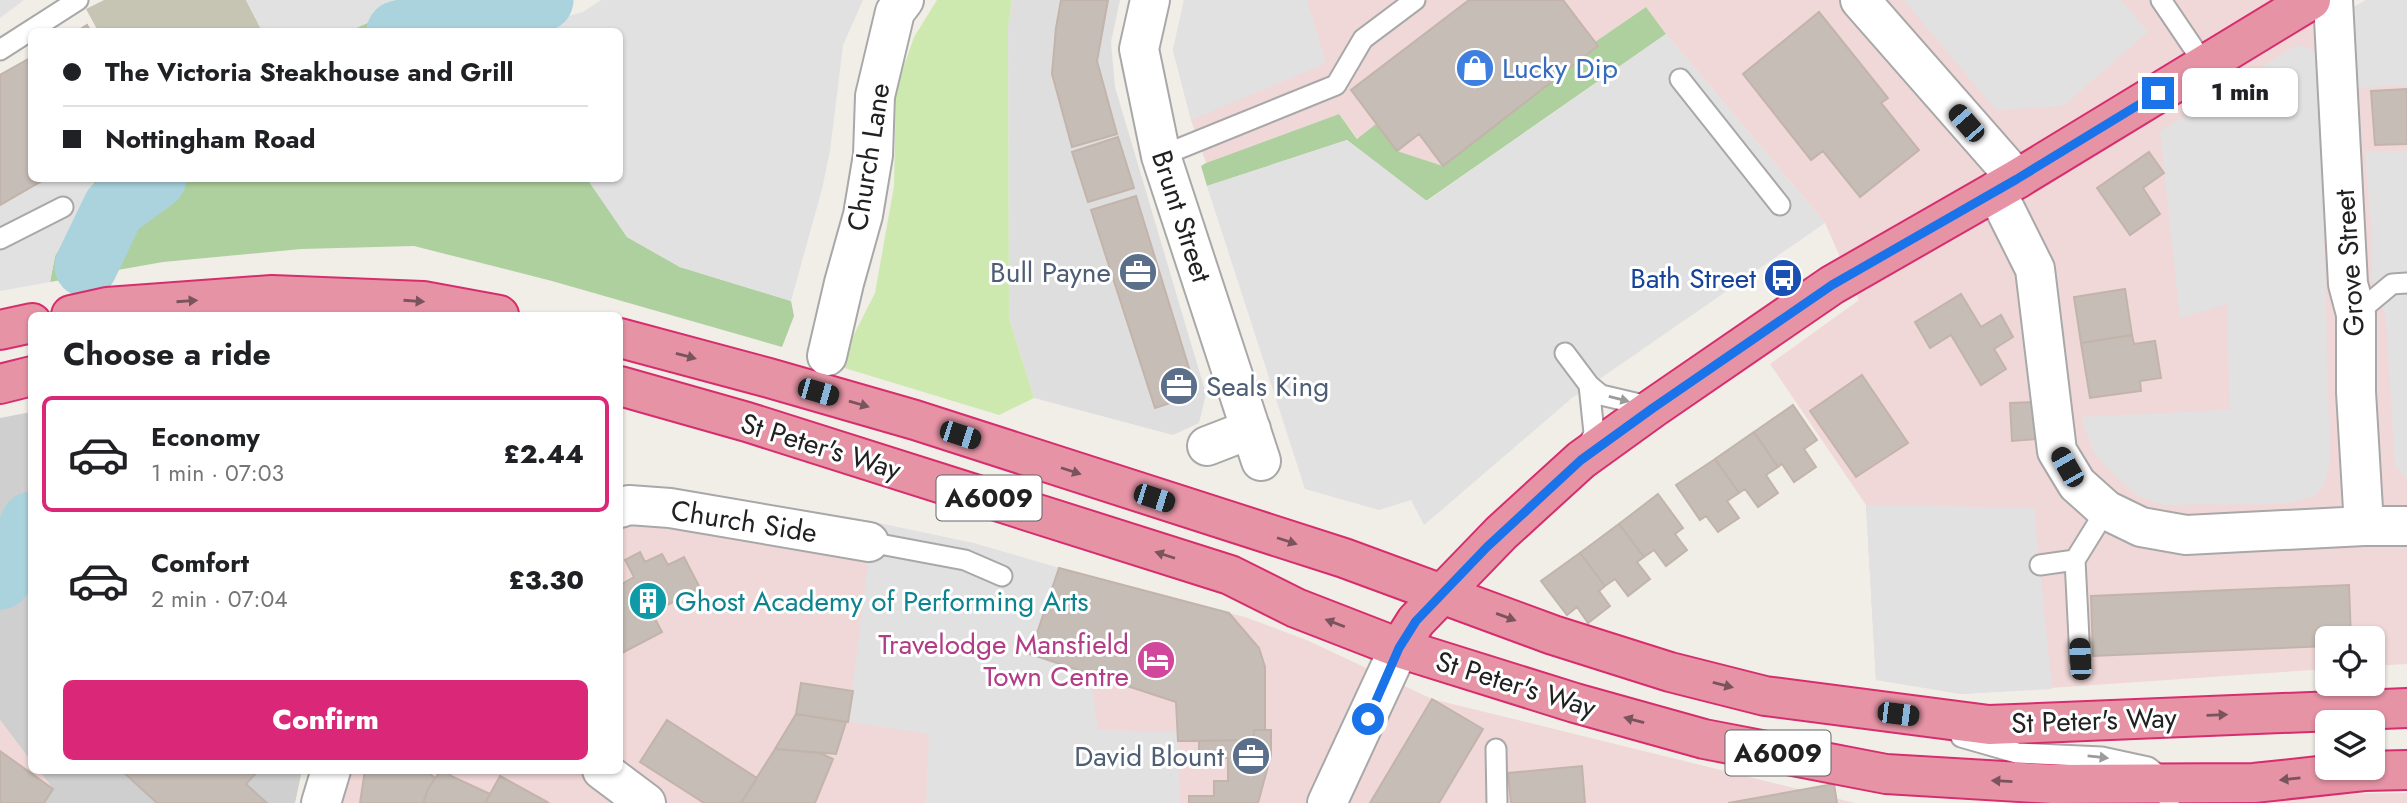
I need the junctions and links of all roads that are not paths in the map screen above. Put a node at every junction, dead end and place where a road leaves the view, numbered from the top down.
1 (78, 0) edge
2 (904, 0) edge
3 (1150, 0) edge
4 (1415, 0) edge
5 (1860, 0) edge
6 (2161, 0) edge
7 (2311, 0) edge
8 (2333, 0) edge
9 (34, 28) edge
10 (28, 32) edge
11 (0, 50) edge
12 (2205, 65) junction
13 (1680, 79) dead end
14 (1161, 156) junction
15 (2006, 185) junction
16 (1780, 205) dead end
17 (63, 207) dead end
18 (0, 239) edge
19 (2407, 283) edge
20 (84, 312) edge
21 (482, 312) edge
22 (2356, 314) junction
23 (28, 324) edge
24 (0, 330) edge
25 (623, 339) edge
26 (1565, 353) dead end
27 (827, 356) dead end
28 (28, 377) edge
29 (0, 384) edge
30 (1589, 385) junction
31 (623, 387) edge
32 (1653, 408) junction
33 (1207, 446) dead end
34 (1581, 460) junction
35 (623, 507) edge
36 (2106, 510) junction
37 (2364, 526) junction
38 (2407, 526) edge
39 (869, 542) joint
40 (2075, 560) junction
41 (2040, 565) dead end
42 (1002, 576) dead end
43 (1442, 593) junction
44 (1399, 648) junction
45 (2080, 659) dead end
46 (2407, 708) edge
47 (1865, 710) junction
48 (1496, 749) dead end
49 (2407, 770) edge
50 (330, 774) edge
51 (607, 774) edge
52 (2169, 793) edge
53 (2061, 794) edge
54 (321, 803) edge
55 (646, 803) edge
56 (1327, 803) edge
57 (1497, 803) edge

1 - 9 lane
2 - 27 street, Church Lane
3 - 14 street, Brunt Street
4 - 14 lane
5 - 15 street
6 - 12 lane
7 - 12 highway
8 - 22 street, Grove Street
10 - 11 lane
12 - 15 highway
13 - 16 lane
14 - 33 street, Brunt Street
15 - 32 highway
15 - 36 street
17 - 18 lane
19 - 22 lane
20 -> 21 highway
22 - 37 street, Grove Street
23 - 24 highway
25 -> 43 highway, St Peter's Way / A6009
26 - 30 lane
28 - 29 highway
30 -> 32 lane
30 - 34 lane
44 -> 31 highway, St Peter's Way / A6009
32 - 34 highway
34 - 43 highway
35 - 39 street, Church Side
36 - 37 street
36 - 40 lane
37 - 38 street
39 - 42 lane
40 - 41 lane
40 - 45 lane
43 - 44 highway
43 -> 47 highway, St Peter's Way / A6009
53 -> 44 highway, St Peter's Way / A6009
44 - 56 street
47 -> 46 highway, St Peter's Way / A6009
47 -> 52 lane
48 - 57 lane
49 -> 52 highway, St Peter's Way / A6009
50 - 54 street
51 - 55 street
52 - 53 highway, St Peter's Way / A6009

